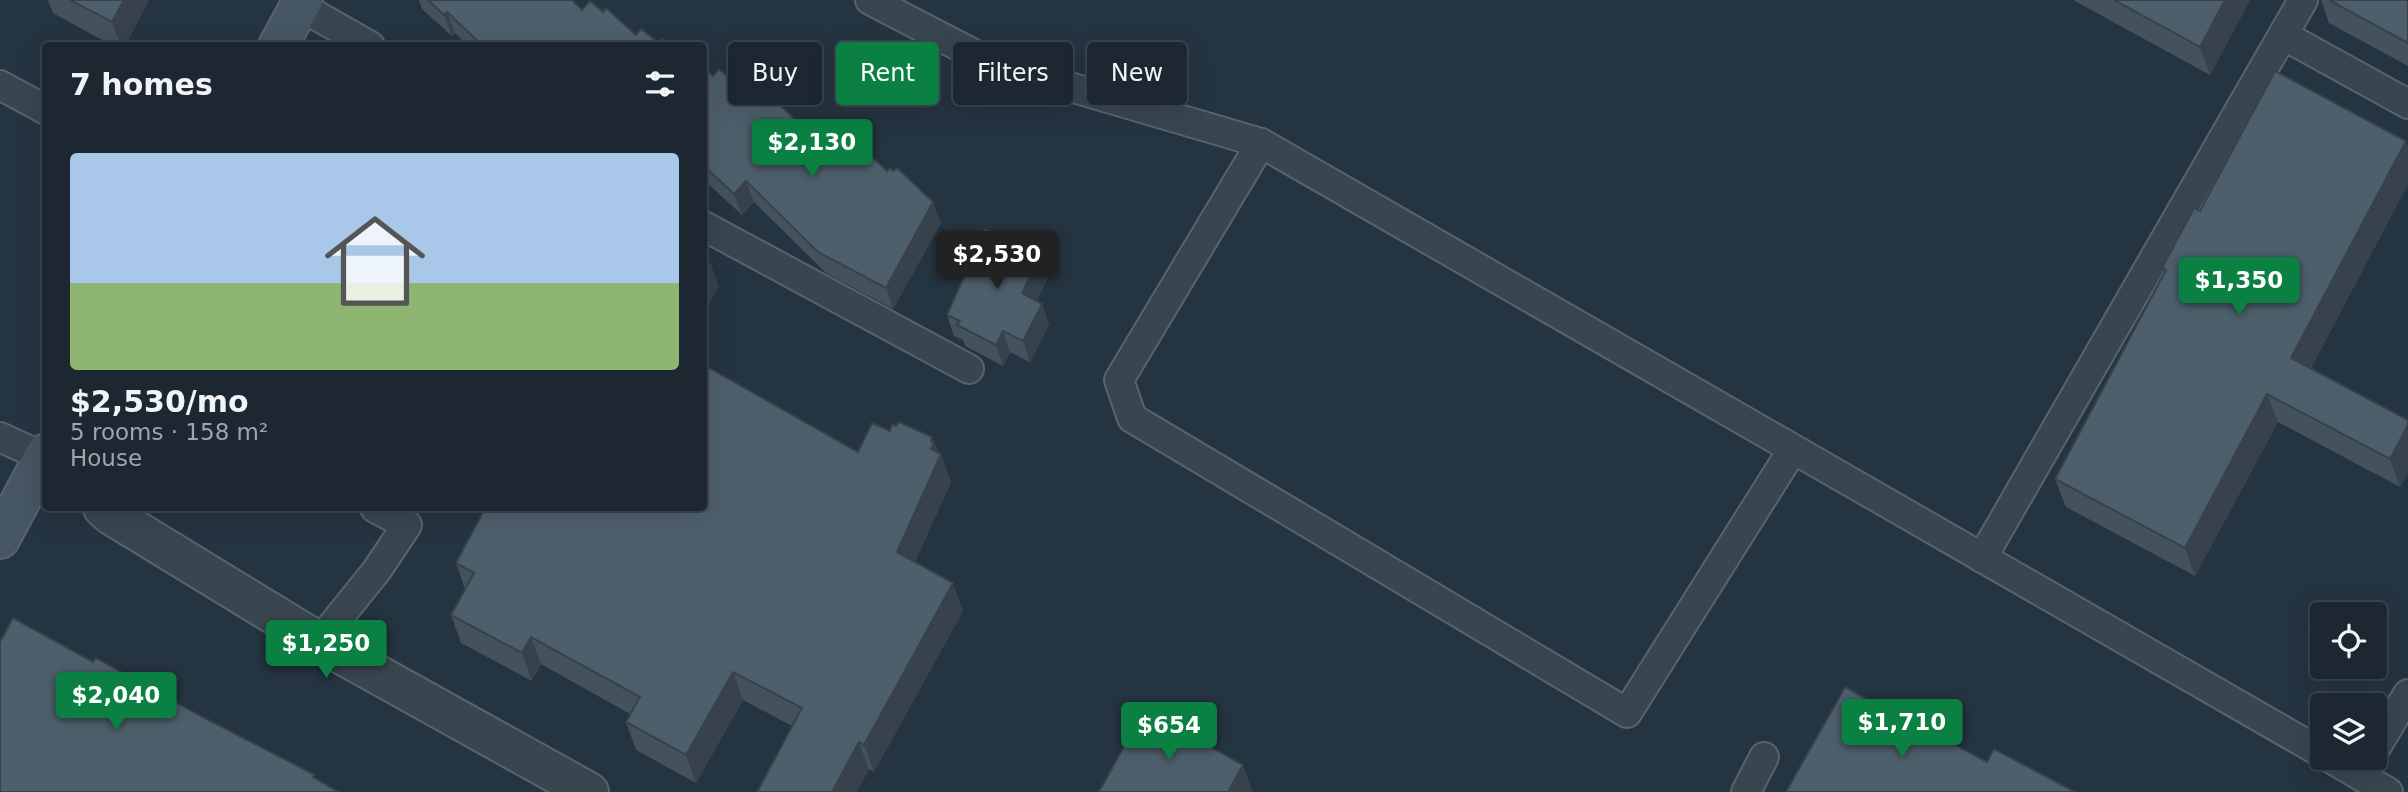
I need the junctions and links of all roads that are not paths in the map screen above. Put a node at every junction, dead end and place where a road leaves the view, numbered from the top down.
1 (870, 0) edge
2 (2303, 0) edge
3 (302, 3) edge
4 (2283, 35) junction
5 (280, 42) edge
6 (364, 42) edge
7 (0, 85) edge
8 (2408, 104) edge
9 (42, 108) edge
10 (1261, 143) junction
11 (707, 228) edge
12 (969, 369) dead end
13 (0, 437) edge
14 (1793, 449) junction
15 (42, 456) edge
16 (42, 462) edge
17 (106, 511) edge
18 (381, 511) edge
19 (0, 539) edge
20 (1982, 558) junction
21 (319, 642) junction
22 (2408, 694) edge
23 (2387, 729) edge
24 (2310, 746) edge
25 (1764, 757) dead end
26 (2368, 770) edge
27 (584, 791) edge
28 (1746, 792) edge
29 (2388, 792) edge

1 - 10 lane
2 - 4 lane
3 - 5 main road
3 - 6 lane
4 - 8 lane
4 - 20 lane
7 - 9 lane
10 - 14 lane
10 - 14 lane
11 - 12 lane
13 - 15 lane
14 - 20 lane
16 - 19 main road
17 - 21 street
18 - 21 lane
20 - 24 lane
21 - 27 street
22 - 23 lane
25 - 28 lane
26 - 29 lane

